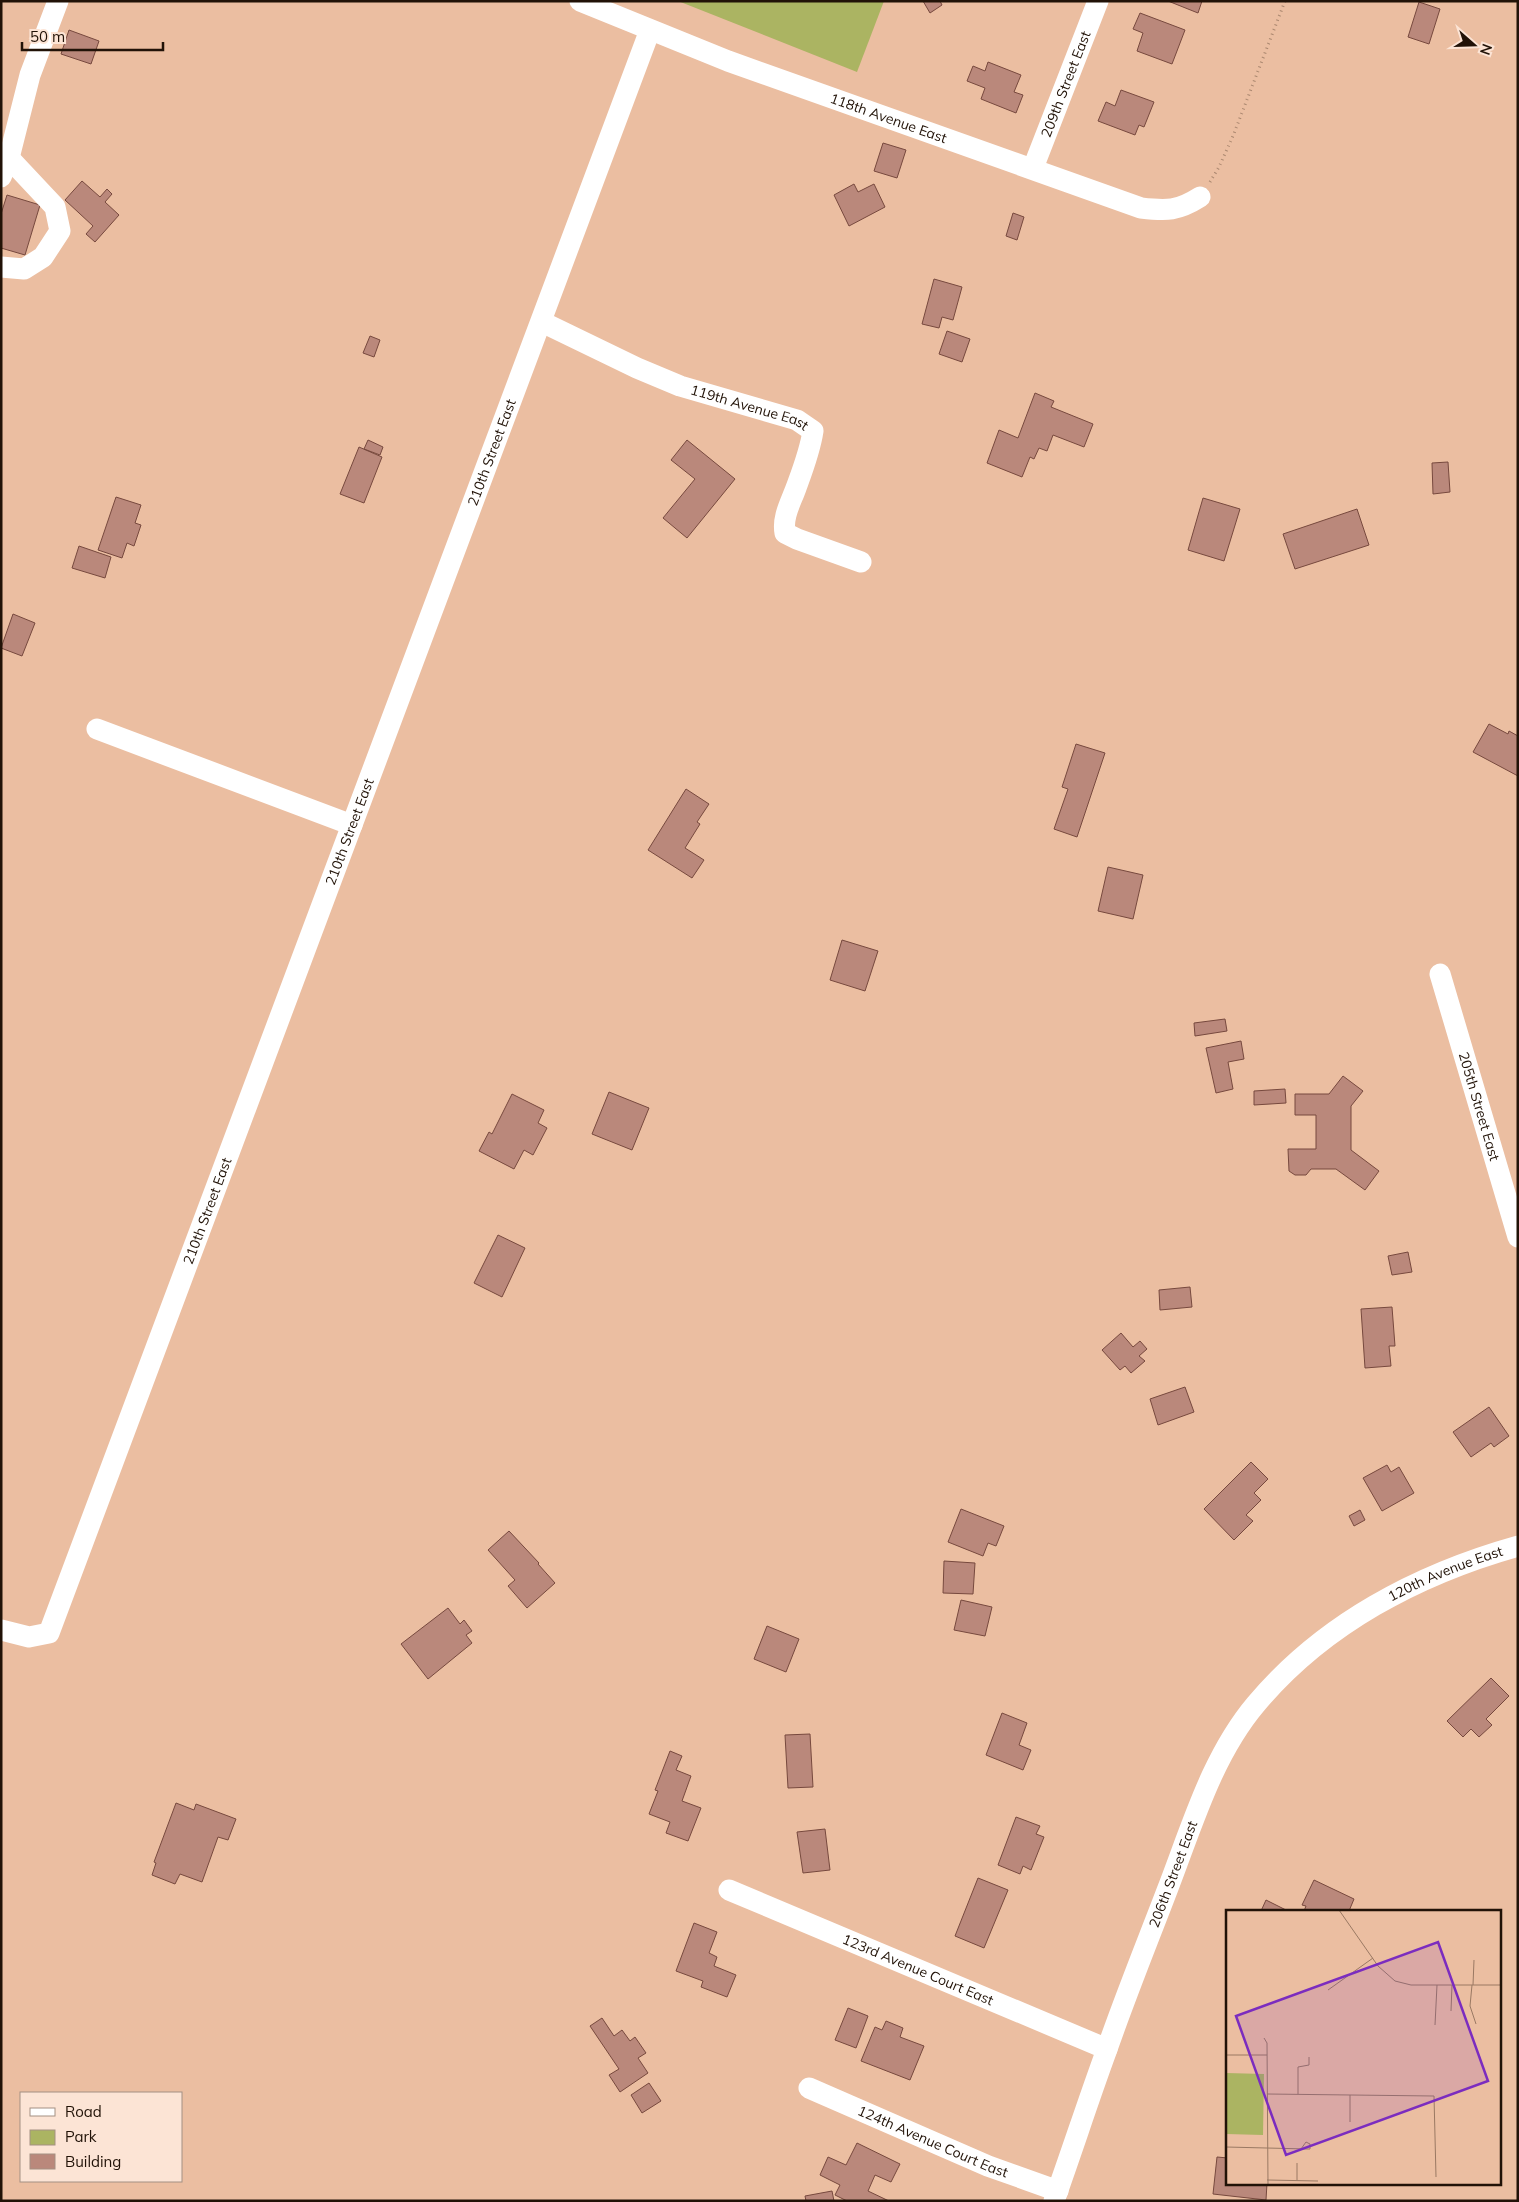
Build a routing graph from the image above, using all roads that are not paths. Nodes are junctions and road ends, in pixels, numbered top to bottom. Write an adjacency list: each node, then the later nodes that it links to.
1 (58, 1): 5 (street)
2 (580, 1): 4 (street, 118th Avenue East)
3 (1098, 1): 6 (street, 209th Street East)
4 (650, 30): 6 (street, 118th Avenue East); 9 (street, 210th Street East)
5 (5, 167): 8 (street)
6 (1033, 168): 7 (street, 118th Avenue East)
7 (1200, 197)
8 (1, 268)
9 (542, 322): 10 (street, 119th Avenue East); 12 (street, 210th Street East)
10 (860, 562)
11 (97, 729): 12 (street)
12 (352, 825): 17 (street, 210th Street East)
13 (1440, 974): 14 (street, 205th Street East)
14 (1518, 1237)
15 (1518, 1546): 16 (street, 120th Avenue East)
16 (1376, 1604): 19 (street, 206th Street East)
17 (1, 1630)
18 (729, 1890): 19 (street, 123rd Avenue Court East)
19 (1107, 2049): 21 (street, 206th Street East)
20 (809, 2088): 21 (street, 124th Avenue Court East)
21 (1056, 2196)

